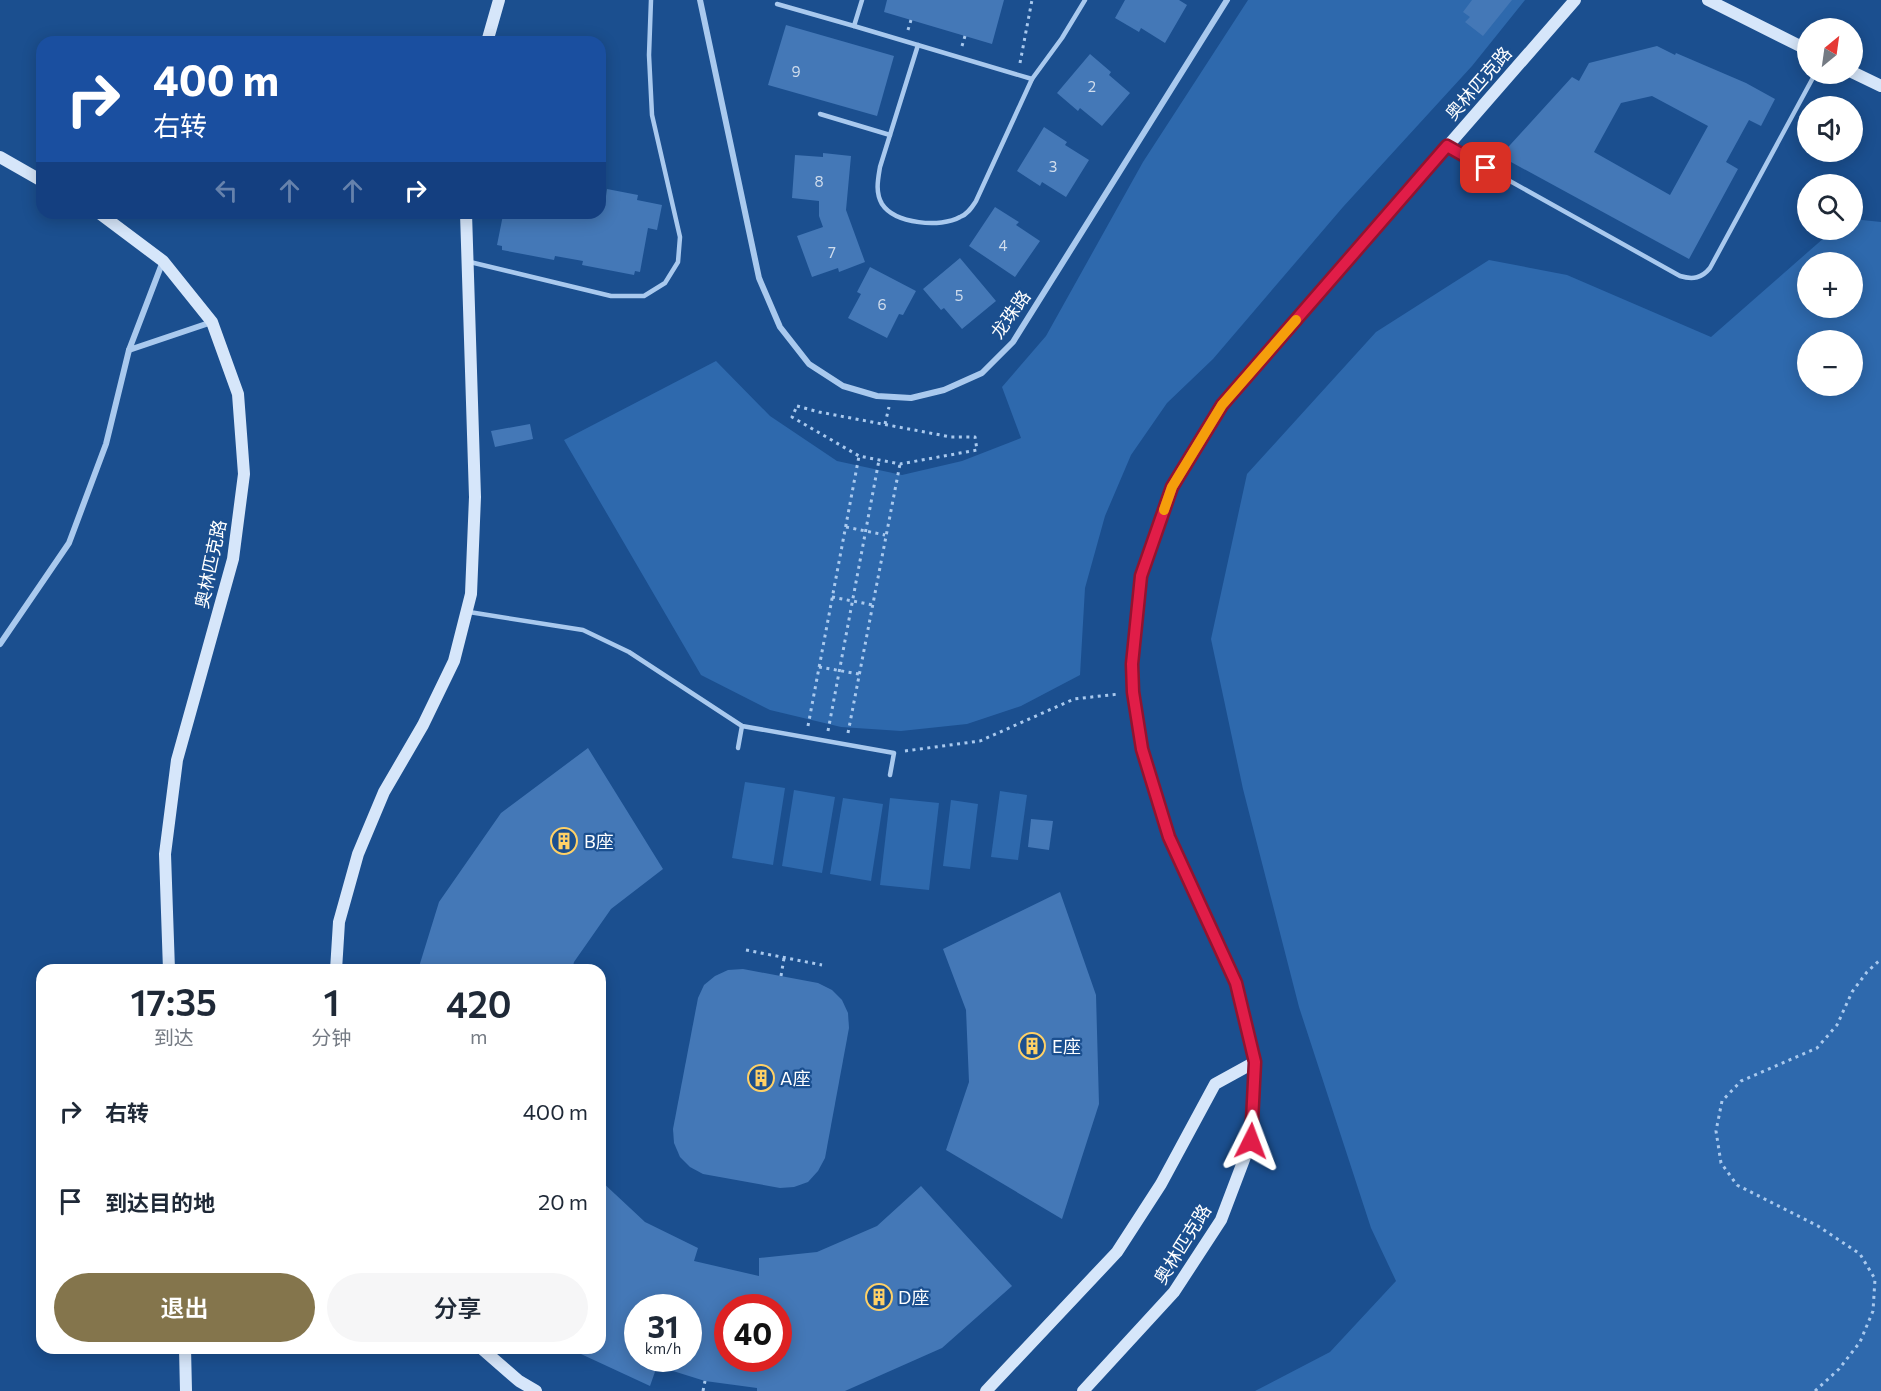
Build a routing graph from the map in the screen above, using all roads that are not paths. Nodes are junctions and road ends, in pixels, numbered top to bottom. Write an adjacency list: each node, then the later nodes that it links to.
1 (499, 0): 11 (street)
2 (651, 0): 26 (lane)
3 (700, 0): 6 (street, 龙珠路)
4 (862, 0): 10 (lane)
5 (1085, 0): 15 (lane)
6 (1227, 0)
7 (1575, 0): 20 (street, 奥林匹克路)
8 (1708, 0): 12 (street)
9 (777, 4): 10 (lane)
10 (854, 26): 13 (lane)
11 (489, 36)
12 (1797, 44)
13 (918, 45): 15 (lane); 19 (lane)
14 (1863, 77): 17 (street)
15 (1032, 79): 19 (lane)
16 (1810, 84): 20 (lane)
17 (1881, 86)
18 (820, 114): 19 (lane)
19 (890, 135)
20 (1447, 146): 36 (street, 奥林匹克路)
21 (0, 157): 22 (street)
22 (36, 178)
23 (107, 219): 25 (street, 奥林匹克路)
24 (466, 219): 26 (street)
25 (163, 261): 27 (street, 奥林匹克路); 28 (street)
26 (467, 261): 29 (street)
27 (212, 322): 28 (street); 34 (street, 奥林匹克路)
28 (129, 350): 30 (street)
29 (466, 612): 31 (lane); 35 (street)
30 (0, 644)
31 (742, 726): 32 (lane); 33 (lane)
32 (738, 748)
33 (890, 776)
34 (169, 964)
35 (336, 964)
36 (1255, 1062): 41 (street); 42 (street, 奥林匹克路)
37 (185, 1354): 39 (street)
38 (488, 1354): 40 (street)
39 (186, 1391)
40 (536, 1391)
41 (986, 1391)
42 (1083, 1391)

